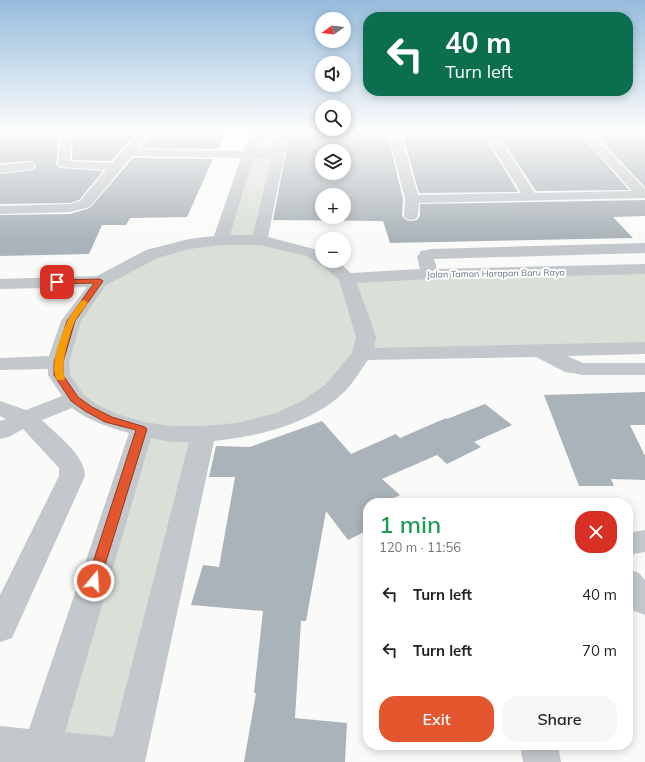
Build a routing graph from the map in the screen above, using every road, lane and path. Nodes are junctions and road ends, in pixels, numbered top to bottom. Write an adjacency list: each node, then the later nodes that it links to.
1 (13, 168): 9 (street)
2 (110, 168): 3 (street)
3 (116, 168): 12 (street)
4 (244, 168): 14 (street)
5 (275, 168): 15 (street)
6 (403, 168): 11 (street)
7 (512, 168): 10 (street)
8 (618, 168): 10 (street)
9 (0, 169)
10 (531, 197): 11 (street)
11 (412, 200): 13 (street)
12 (0, 210)
13 (411, 216)
14 (221, 240): 15 (street); 22 (street)
15 (260, 240): 17 (street)
16 (645, 248): 20 (street)
17 (315, 255)
18 (335, 268): 21 (street)
19 (645, 269): 20 (street, Jalan Taman Harapan Baru Raya)
20 (430, 274): 21 (street, Jalan Taman Harapan Baru Raya)
21 (347, 278): 26 (street)
22 (100, 281): 23 (street); 27 (street)
23 (0, 284)
24 (645, 348): 25 (street)
25 (540, 351): 26 (street); 29 (street)
26 (362, 354): 35 (street)
27 (58, 362): 28 (street); 30 (street)
28 (0, 364)
29 (645, 369)
30 (75, 399): 32 (street); 33 (street)
31 (0, 408): 32 (street)
32 (26, 418): 34 (street); 40 (street)
33 (142, 429): 35 (street); 43 (street)
34 (0, 431)
35 (203, 434): 44 (street)
36 (645, 541): 37 (street)
37 (633, 543)
38 (633, 588): 39 (street)
39 (645, 602)
40 (0, 628)
41 (0, 745): 43 (street)
42 (540, 750): 45 (street)
43 (39, 755): 44 (street)
44 (126, 760)
45 (542, 762)

